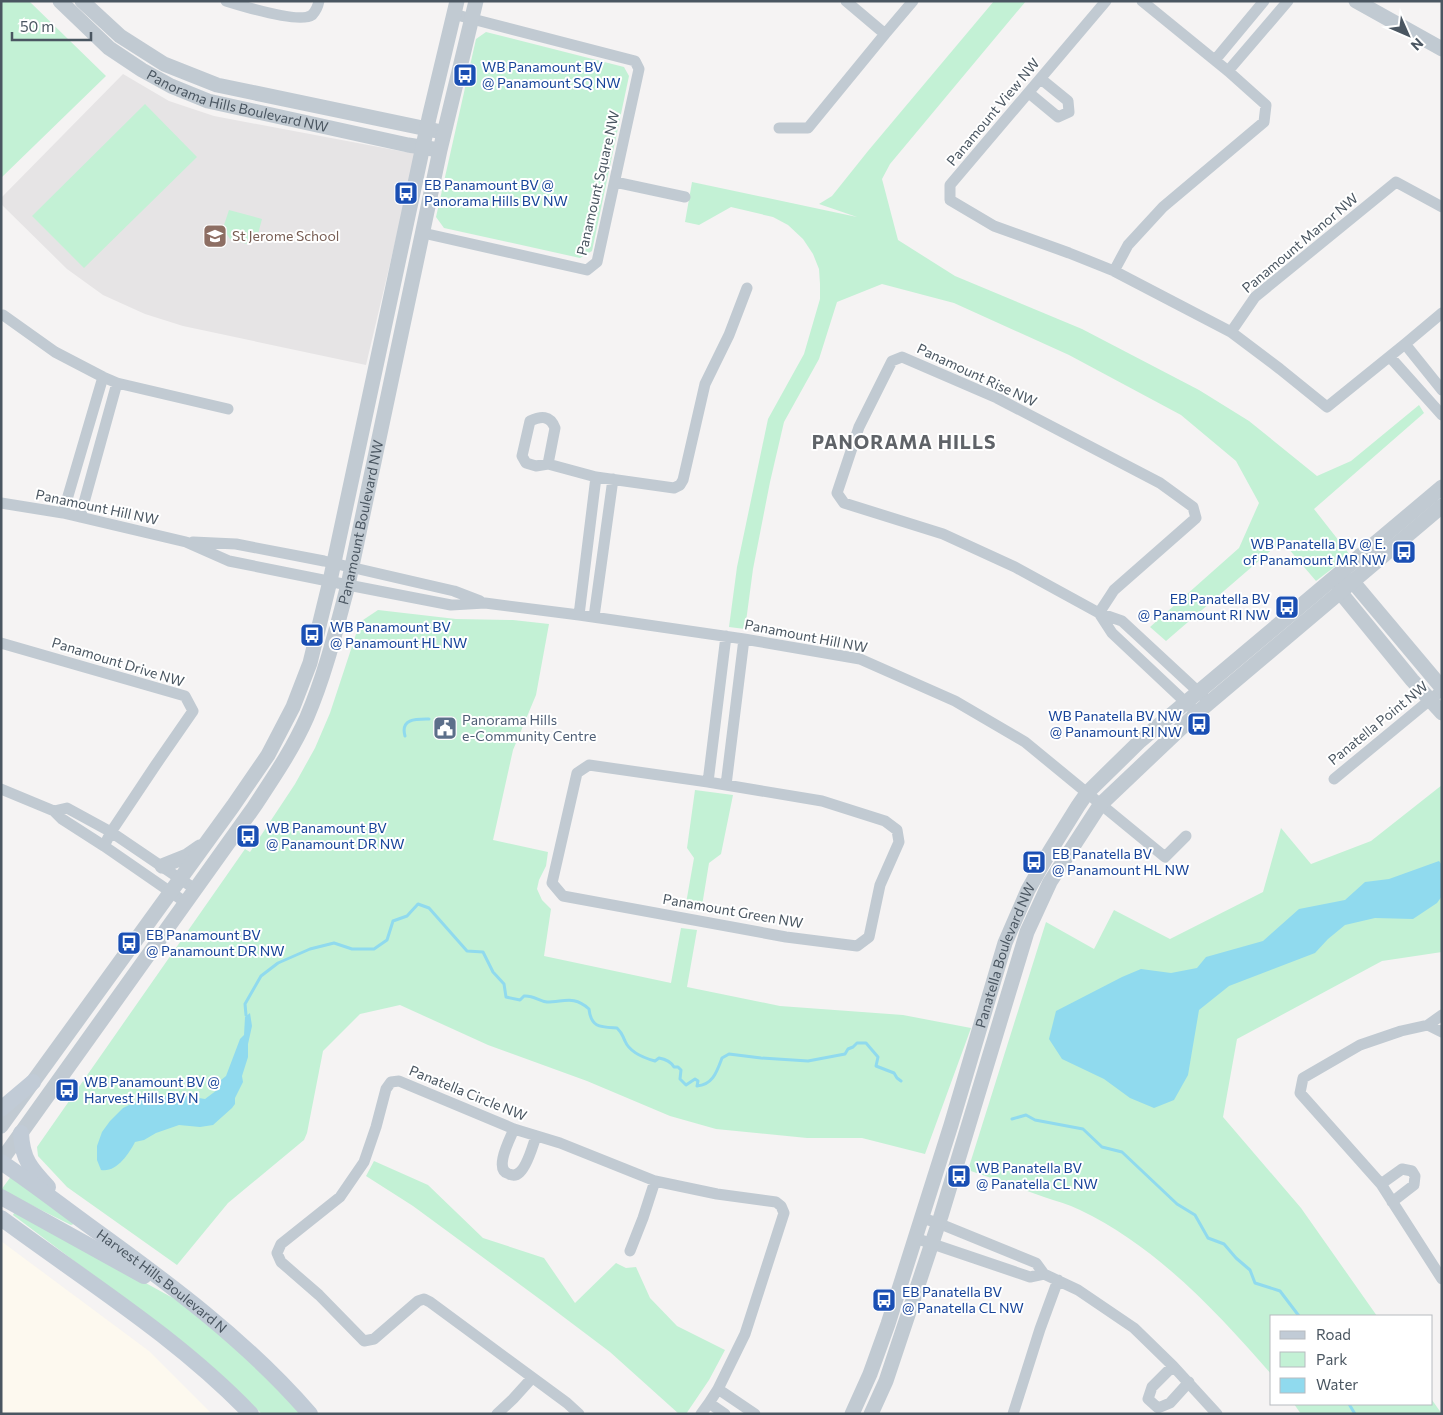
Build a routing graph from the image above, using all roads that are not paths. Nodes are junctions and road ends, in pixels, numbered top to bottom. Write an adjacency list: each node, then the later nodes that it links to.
1 (60, 1): 24 (street, Panorama Hills Boulevard NW)
2 (82, 1): 21 (street, Panorama Hills Boulevard NW)
3 (226, 1): 4 (street)
4 (320, 1)
5 (476, 1): 14 (street, Panamount Boulevard NW)
6 (846, 1): 15 (street)
7 (913, 1): 15 (street)
8 (1106, 1): 19 (street, Panamount View NW)
9 (1142, 1): 17 (street)
10 (1264, 1): 17 (street)
11 (1288, 1): 18 (street)
12 (1356, 1): 16 (street)
13 (455, 8): 14 (street, Panamount Square NW); 21 (street, Panamount Boulevard NW)
14 (471, 19): 23 (street, Panamount Boulevard NW); 26 (street, Panamount Square NW)
15 (885, 34): 22 (street)
16 (1442, 49)
17 (1215, 60): 18 (street)
18 (1228, 71): 31 (street)
19 (1041, 79): 20 (street, Panamount View NW); 20 (street)
20 (1029, 93): 31 (street, Panamount View NW)
21 (427, 128): 23 (street, Panorama Hills Boulevard NW); 24 (street, Panamount Boulevard NW)
22 (779, 128)
23 (444, 132): 25 (street, Panamount Boulevard NW)
24 (423, 148): 25 (street, Panorama Hills Boulevard NW); 29 (street, Panamount Boulevard NW)
25 (440, 150): 30 (street, Panamount Boulevard NW)
26 (615, 182): 27 (street); 30 (street, Panamount Square NW)
27 (685, 198)
28 (1442, 207): 35 (street, Panamount Manor NW)
29 (406, 229): 30 (street); 37 (street, Panamount Boulevard NW)
30 (423, 232): 38 (street, Panamount Boulevard NW)
31 (1114, 271): 35 (street, Panamount View NW)
32 (747, 288): 46 (street)
33 (1442, 313): 36 (street)
34 (4, 315): 40 (street)
35 (1231, 332): 39 (street)
36 (1405, 344): 39 (street); 42 (street)
37 (380, 346): 38 (street); 53 (street, Panamount Boulevard NW)
38 (398, 349): 54 (street, Panamount Boulevard NW)
39 (1390, 357): 44 (street)
40 (103, 377): 41 (street); 50 (street)
41 (117, 384): 43 (street); 51 (street)
42 (1442, 390)
43 (228, 409)
44 (1442, 415)
45 (548, 464): 46 (street)
46 (605, 478): 62 (street); 63 (street)
47 (1442, 487): 55 (street, Panatella Boulevard NW)
48 (1, 503): 50 (street, Panamount Hill NW)
49 (1442, 506): 57 (street, Panatella Boulevard NW)
50 (63, 513): 51 (street, Panamount Hill NW)
51 (80, 517): 52 (street, Panamount Hill NW)
52 (186, 542): 53 (street, Panamount Hill NW); 56 (street, Panamount Hill NW)
53 (334, 563): 54 (street, Panamount Hill NW); 56 (street, Panamount Boulevard NW)
54 (352, 567): 58 (street, Panamount Boulevard NW); 60 (street, Panamount Hill NW)
55 (1336, 577): 57 (street); 59 (street); 67 (street, Panatella Boulevard NW)
56 (330, 581): 58 (street, Panamount Hill NW); 82 (street, Panamount Boulevard NW)
57 (1353, 582): 59 (street, Panatella Boulevard NW); 68 (street)
58 (348, 586): 60 (street, Panamount Hill NW); 86 (street, Panamount Boulevard NW)
59 (1340, 592): 68 (street); 70 (street, Panatella Boulevard NW)
60 (485, 603): 62 (street, Panamount Hill NW)
61 (1100, 613): 61 (street, Panamount Rise NW); 67 (street, Panamount Rise NW); 69 (street, Panamount Rise NW)
62 (578, 615): 63 (street, Panamount Hill NW)
63 (594, 618): 64 (street, Panamount Hill NW)
64 (726, 636): 65 (street, Panamount Hill NW); 74 (street)
65 (744, 639): 75 (street); 77 (street, Panamount Hill NW)
66 (1, 643): 80 (street, Panamount Drive NW)
67 (1198, 691): 69 (street, Panatella Boulevard NW); 70 (street, Panamount Rise NW)
68 (1438, 693): 72 (street); 73 (street, Panatella Point NW)
69 (1185, 702): 71 (street, Panamount Rise NW); 77 (street, Panatella Boulevard NW)
70 (1209, 703): 71 (street, Panatella Boulevard NW)
71 (1197, 713): 78 (street, Panatella Boulevard NW)
72 (1442, 713)
73 (1334, 779)
74 (708, 782): 75 (street, Panamount Green NW); 75 (street, Panamount Green NW)
75 (726, 785)
76 (1, 790): 79 (street)
77 (1087, 793): 78 (street, Panamount Hill NW); 104 (street, Panatella Boulevard NW)
78 (1100, 805): 81 (street, Panamount Hill NW); 106 (street, Panatella Boulevard NW)
79 (54, 811): 80 (street); 83 (street)
80 (111, 832): 83 (street, Panamount Drive NW); 84 (street)
81 (1186, 836)
82 (207, 842): 84 (street); 85 (street, Panamount Boulevard NW)
83 (104, 846): 87 (street)
84 (162, 866): 85 (street)
85 (181, 879): 86 (street); 87 (street, Panamount Boulevard NW)
86 (195, 889): 88 (street, Panamount Boulevard NW)
87 (171, 892): 88 (street); 92 (street, Panamount Boulevard NW)
88 (185, 902): 96 (street, Panamount Boulevard NW)
89 (1442, 1015): 90 (street)
90 (1428, 1024): 91 (street); 100 (street)
91 (1442, 1032)
92 (33, 1082): 93 (main road); 94 (street, Panamount Boulevard NW)
93 (1, 1109)
94 (1, 1126)
95 (514, 1129): 97 (street, Panatella Circle NW); 97 (street); 115 (street, Panatella Circle NW)
96 (21, 1133): 98 (street, Panamount Boulevard NW); 103 (main road)
97 (536, 1136): 99 (street, Panatella Circle NW)
98 (1, 1162): 103 (main road, Harvest Hills Boulevard N)
99 (654, 1181): 109 (street); 117 (street, Panatella Circle NW)
100 (1381, 1184): 102 (street); 102 (street)
101 (1, 1197): 113 (main road)
102 (1392, 1202): 111 (street)
103 (69, 1211): 113 (main road, Harvest Hills Boulevard N)
104 (922, 1218): 106 (street); 107 (street, Panatella Boulevard NW)
105 (2, 1219): 119 (main road)
106 (938, 1223): 108 (street, Panatella Boulevard NW); 110 (street)
107 (915, 1238): 108 (street); 126 (street, Panatella Boulevard NW)
108 (932, 1244): 110 (street); 127 (street, Panatella Boulevard NW)
109 (630, 1251)
110 (1044, 1274): 112 (street)
111 (1442, 1279)
112 (1058, 1280): 114 (street); 128 (street)
113 (188, 1300): 120 (main road, Harvest Hills Boulevard N)
114 (1173, 1366): 116 (street); 116 (street)
115 (532, 1378): 121 (street); 122 (street, Panatella Circle NW)
116 (1189, 1382): 129 (street)
117 (718, 1389): 118 (street, Panatella Circle NW); 125 (street)
118 (710, 1403): 123 (street, Panatella Circle NW); 124 (street)
119 (250, 1414)
120 (310, 1414)
121 (497, 1414)
122 (579, 1414)
123 (701, 1414)
124 (725, 1414)
125 (755, 1414)
126 (852, 1414)
127 (871, 1414)
128 (1013, 1414)
129 (1217, 1414)

